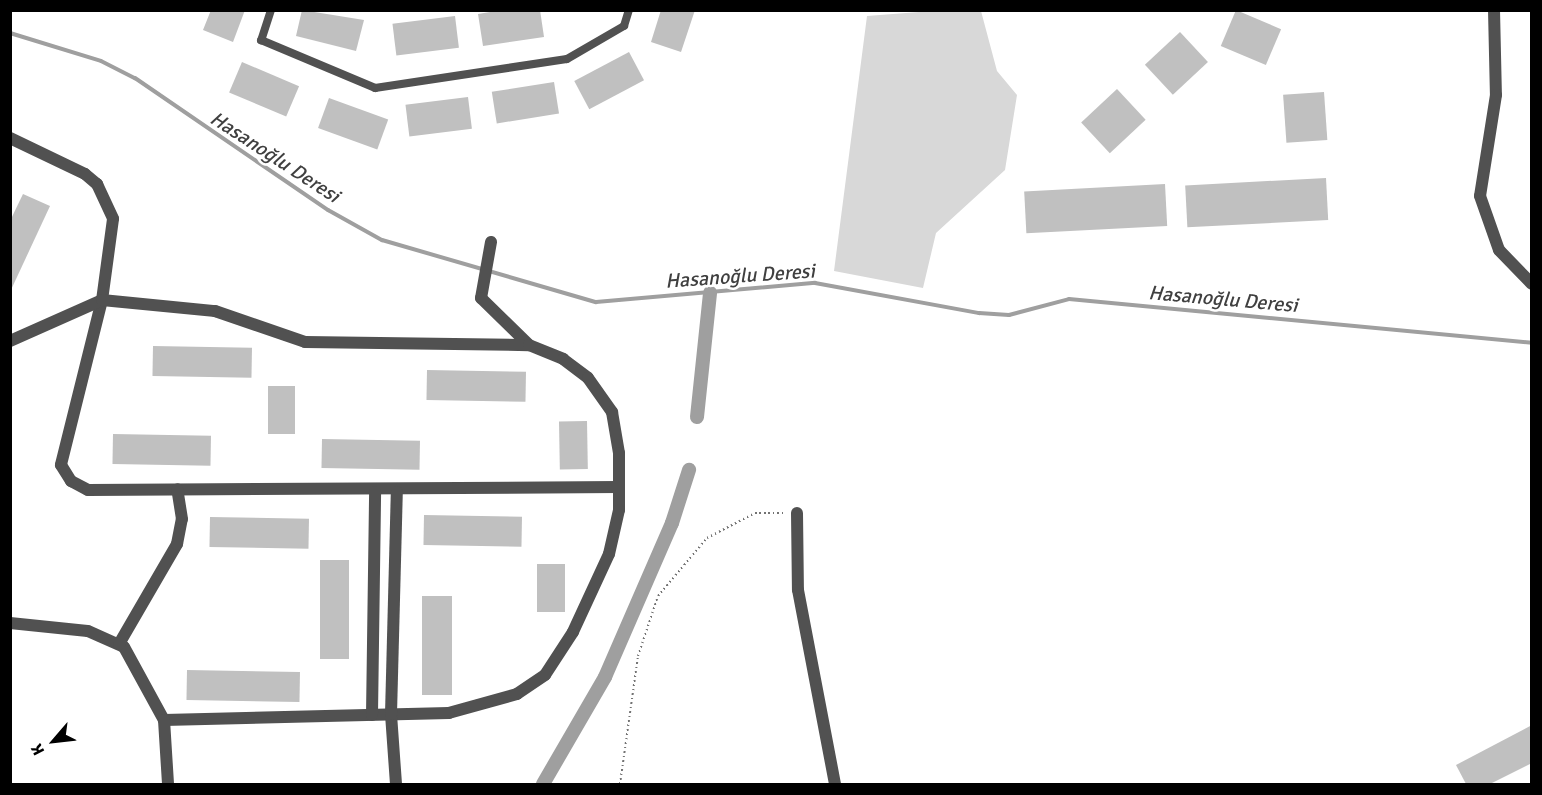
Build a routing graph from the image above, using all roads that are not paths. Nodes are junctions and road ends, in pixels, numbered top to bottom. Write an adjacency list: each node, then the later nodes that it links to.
1 (272, 10): 2 (lane)
2 (629, 10)
3 (1494, 10): 6 (street)
4 (10, 138): 7 (street)
5 (491, 242): 9 (street)
6 (1532, 284)
7 (102, 300): 8 (street); 9 (street); 11 (street)
8 (10, 341)
9 (529, 345): 10 (street)
10 (619, 487): 13 (street); 17 (street)
11 (177, 489): 12 (street); 16 (street)
12 (375, 492): 13 (street); 18 (street)
13 (397, 492): 17 (street)
14 (797, 513): 22 (street)
15 (10, 622): 16 (street)
16 (119, 644): 19 (street)
17 (391, 714): 18 (street); 21 (street)
18 (372, 715): 19 (street)
19 (164, 720): 20 (street)
20 (168, 784)
21 (396, 784)
22 (835, 784)

